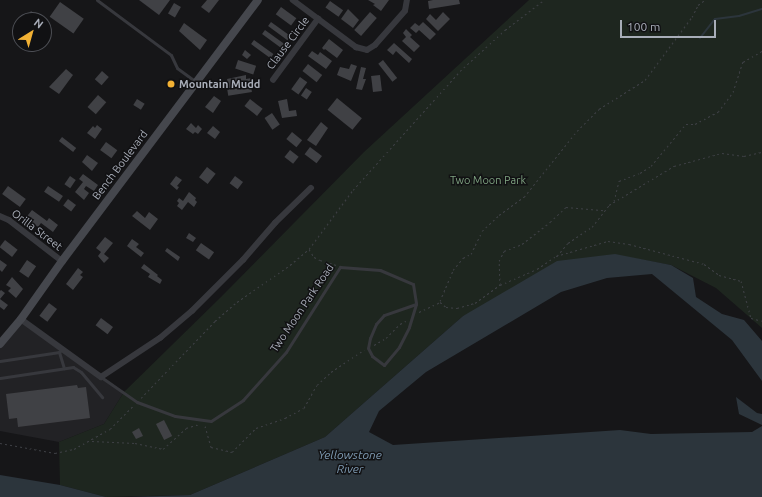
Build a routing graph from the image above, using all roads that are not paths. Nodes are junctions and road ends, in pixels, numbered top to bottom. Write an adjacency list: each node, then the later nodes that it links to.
1 (98, 0): 7 (lane)
2 (258, 0): 7 (main road, Bench Boulevard)
3 (293, 0): 5 (street)
4 (407, 0): 5 (street)
5 (318, 19): 6 (street, Clause Circle)
6 (273, 80)
7 (197, 82): 10 (main road, Bench Boulevard)
8 (311, 188): 17 (street)
9 (0, 216): 10 (street, Orilla Street)
10 (62, 261): 12 (main road, Bench Boulevard)
11 (416, 304): 11 (lane, Two Moon Park Road); 17 (lane, Two Moon Park Road)
12 (21, 319): 13 (main road, Bench Boulevard); 14 (street, Two Moon Park Road)
13 (0, 344)
14 (61, 351): 15 (lane); 16 (lane); 17 (street, Two Moon Park Road)
15 (0, 361)
16 (64, 368): 18 (lane); 19 (lane)
17 (102, 377)
18 (0, 378)
19 (102, 397)

